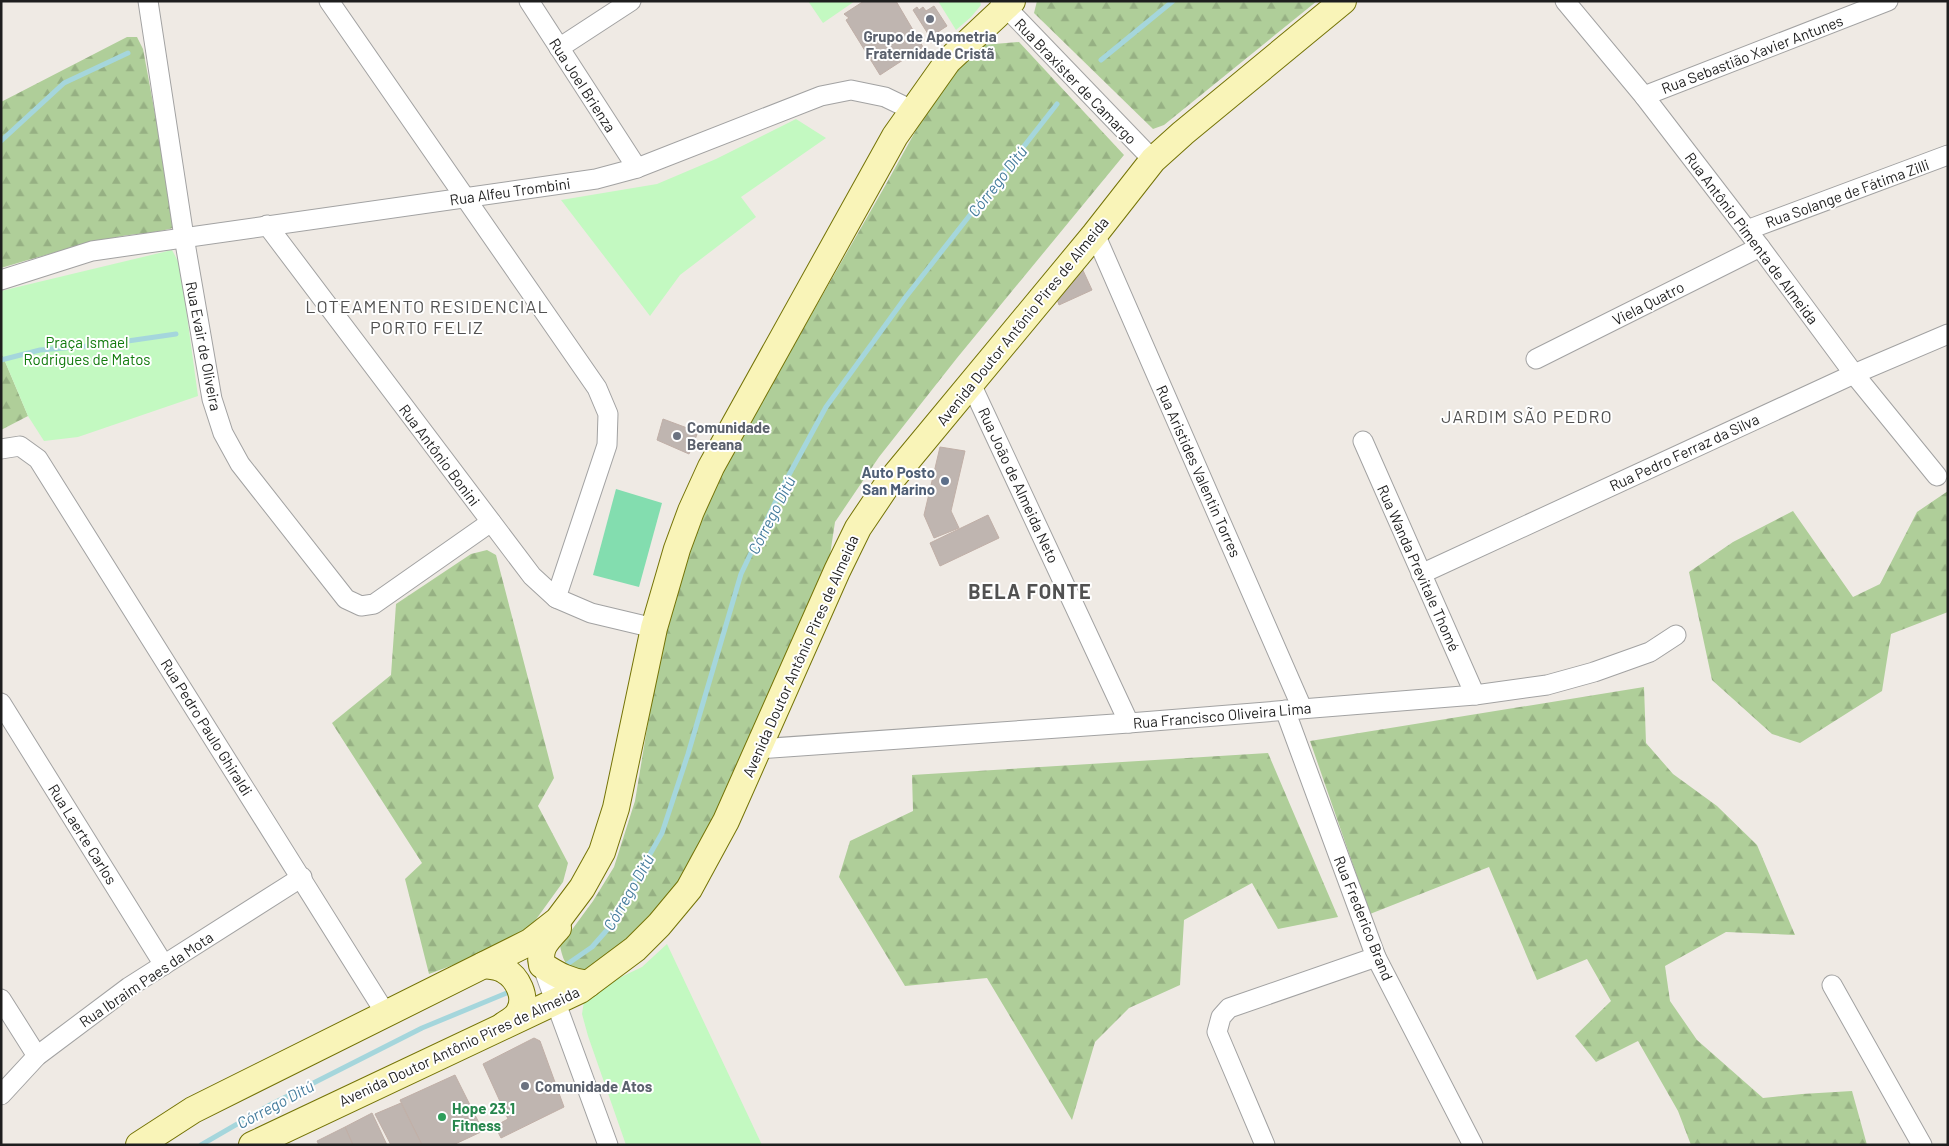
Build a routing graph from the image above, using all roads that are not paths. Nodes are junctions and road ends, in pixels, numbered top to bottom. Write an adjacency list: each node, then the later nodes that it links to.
1 (148, 1): 19 (street, Rua Evair de Oliveira)
2 (329, 1): 15 (street)
3 (528, 1): 9 (street, Rua Joel Brienza)
4 (631, 1): 9 (street)
5 (1343, 1): 13 (main road, Avenida Doutor Antônio Pires de Almeida)
6 (1565, 1): 10 (street, Rua Antônio Pimenta de Almeida)
7 (1888, 1): 10 (street, Rua Sebastião Xavier Antunes)
8 (1006, 3): 11 (main road); 13 (street, Rua Braxister de Camargo)
9 (559, 48): 14 (street, Rua Joel Brienza)
10 (1644, 96): 17 (street, Rua Antônio Pimenta de Almeida)
11 (912, 110): 14 (street, Rua Alfeu Trombini); 32 (main road)
12 (1948, 155): 17 (street, Rua Solange de Fátima Zilli)
13 (1154, 160): 18 (main road, Avenida Doutor Antônio Pires de Almeida)
14 (637, 168): 15 (street, Rua Alfeu Trombini)
15 (465, 197): 16 (street, Rua Alfeu Trombini); 31 (street)
16 (267, 225): 19 (street, Rua Alfeu Trombini); 29 (street, Rua Antônio Bonini)
17 (1747, 230): 20 (street, Rua Antônio Pimenta de Almeida)
18 (1095, 234): 25 (main road, Avenida Doutor Antônio Pires de Almeida); 36 (street, Rua Aristides Valentin Torres)
19 (184, 237): 21 (street, Rua Alfeu Trombini); 29 (street, Rua Evair de Oliveira)
20 (1760, 246): 23 (street, Viela Quatro); 24 (street, Rua Antônio Pimenta de Almeida)
21 (1, 280)
22 (1948, 334): 24 (street, Rua Pedro Ferraz da Silva)
23 (1536, 359)
24 (1854, 374): 28 (street, Rua Antônio Pimenta de Almeida); 30 (street, Rua Pedro Ferraz da Silva)
25 (971, 384): 37 (street, Rua João de Almeida Neto); 38 (main road, Avenida Doutor Antônio Pires de Almeida)
26 (1363, 441): 30 (street, Rua Wanda Previtale Thomé)
27 (1, 449): 40 (street, Rua Pedro Paulo Ghiraldi)
28 (1937, 476)
29 (491, 522): 31 (street, Rua Antônio Bonini)
30 (1421, 574): 34 (street, Rua Wanda Previtale Thomé)
31 (556, 598): 32 (street, Rua Antônio Bonini)
32 (654, 628): 39 (main road)
33 (1676, 634): 34 (street, Rua Francisco Oliveira Lima)
34 (1475, 695): 36 (street, Rua Francisco Oliveira Lima)
35 (1, 703): 42 (street, Rua Laerte Carlos)
36 (1293, 709): 37 (street, Rua Francisco Oliveira Lima); 41 (street, Rua Frederico Brand)
37 (1129, 723): 38 (street, Rua Francisco Oliveira Lima)
38 (757, 749): 45 (main road, Avenida Doutor Antônio Pires de Almeida)
39 (597, 862): 43 (main road); 44 (main road)
40 (302, 878): 42 (street, Rua Ibraim Paes da Mota); 49 (street, Rua Pedro Paulo Ghiraldi)
41 (1376, 957): 56 (street); 57 (street, Rua Frederico Brand)
42 (164, 965): 51 (street, Rua Ibraim Paes da Mota)
43 (484, 965): 49 (main road); 50 (main road)
44 (542, 965): 45 (main road); 48 (street)
45 (588, 984): 48 (main road, Avenida Doutor Antônio Pires de Almeida)
46 (1832, 985): 58 (street)
47 (1, 999): 51 (street)
48 (556, 1002): 50 (main road, Avenida Doutor Antônio Pires de Almeida); 55 (street)
49 (386, 1014): 53 (main road)
50 (499, 1028): 54 (main road, Avenida Doutor Antônio Pires de Almeida)
51 (37, 1056): 52 (street, Rua Ibraim Paes da Mota)
52 (1, 1095)
53 (139, 1145)
54 (252, 1145)
55 (608, 1145)
56 (1265, 1145)
57 (1474, 1145)
58 (1922, 1145)

